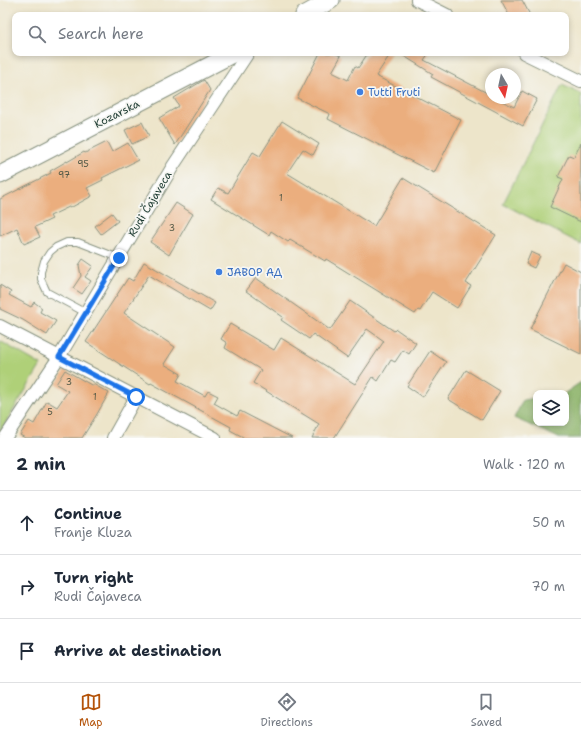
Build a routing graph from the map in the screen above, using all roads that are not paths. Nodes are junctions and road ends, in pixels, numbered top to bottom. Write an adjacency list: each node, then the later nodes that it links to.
1 (331, 0): 3 (street)
2 (417, 0): 4 (street)
3 (309, 12)
4 (441, 12)
5 (228, 56): 9 (street, Kozarska)
6 (246, 56): 10 (street, Rudi Čajaveca)
7 (530, 56): 8 (street)
8 (581, 81)
9 (0, 175)
10 (119, 258): 11 (street, Rudi Čajaveca); 11 (lane)
11 (86, 313): 13 (street, Rudi Čajaveca)
12 (0, 326): 13 (street)
13 (59, 357): 14 (street); 15 (street, Rudi Čajaveca)
14 (136, 397): 16 (street); 17 (street)
15 (5, 438)
16 (113, 438)
17 (215, 438)

